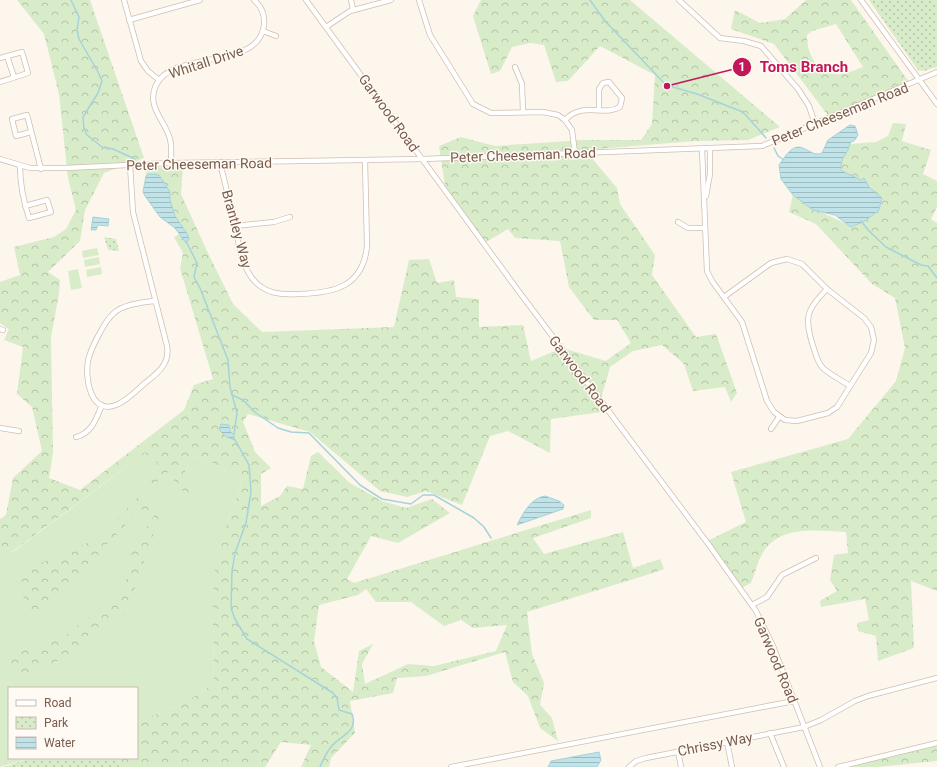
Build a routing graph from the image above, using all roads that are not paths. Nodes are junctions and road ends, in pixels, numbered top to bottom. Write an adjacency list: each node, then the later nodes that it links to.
1 (124, 0): 11 (street)
2 (200, 0): 11 (street)
3 (254, 0): 13 (street)
4 (306, 0): 12 (street, Garwood Road)
5 (350, 0): 10 (street)
6 (391, 0): 10 (street)
7 (419, 0): 25 (street)
8 (679, 0): 27 (street)
9 (861, 0): 21 (street)
10 (353, 9): 12 (street)
11 (129, 20): 20 (street)
12 (326, 27): 33 (street, Garwood Road)
13 (263, 31): 14 (street); 20 (street, Whitall Drive)
14 (276, 36)
15 (7, 56): 16 (street); 19 (street); 19 (street)
16 (0, 58)
17 (515, 68): 25 (street)
18 (937, 72): 21 (street, Peter Cheeseman Road)
19 (14, 77): 22 (street)
20 (159, 80): 35 (street, Whitall Drive)
21 (920, 81): 23 (street); 27 (street, Peter Cheeseman Road)
22 (0, 82)
23 (937, 104)
24 (599, 110): 24 (street); 26 (street)
25 (523, 112): 26 (street)
26 (565, 120): 31 (street)
27 (815, 124): 29 (street, Peter Cheeseman Road)
28 (31, 132): 28 (street); 39 (street)
29 (710, 148): 30 (street, Peter Cheeseman Road); 41 (street)
30 (702, 149): 31 (street, Peter Cheeseman Road); 41 (street)
31 (575, 154): 33 (street, Peter Cheeseman Road)
32 (0, 159): 38 (street, Peter Cheeseman Road)
33 (423, 159): 34 (street, Peter Cheeseman Road); 57 (street, Garwood Road)
34 (365, 160): 36 (street, Peter Cheeseman Road); 44 (street, Brantley Way)
35 (171, 163): 36 (street, Peter Cheeseman Road); 37 (street, Peter Cheeseman Road)
36 (220, 163): 44 (street, Brantley Way)
37 (130, 165): 39 (street, Peter Cheeseman Road); 48 (street)
38 (20, 166): 39 (street, Peter Cheeseman Road); 40 (street)
39 (41, 169)
40 (25, 206): 40 (street)
41 (705, 210): 45 (street)
42 (290, 217): 44 (street)
43 (678, 222): 45 (street)
44 (235, 226)
45 (705, 228): 47 (street)
46 (828, 289): 47 (street); 49 (street); 49 (street)
47 (724, 297): 51 (street)
48 (154, 301): 50 (street); 50 (street)
49 (850, 386): 51 (street)
50 (102, 405): 55 (street)
51 (779, 417): 53 (street)
52 (0, 428): 54 (street)
53 (771, 429)
54 (19, 431)
55 (76, 437)
56 (816, 558): 57 (street)
57 (752, 605): 59 (street, Garwood Road)
58 (937, 678): 60 (street, Chrissy Way)
59 (794, 701): 60 (street, Garwood Road); 65 (street)
60 (804, 727): 61 (street, Chrissy Way); 70 (street, Garwood Road)
61 (770, 733): 62 (street, Chrissy Way); 69 (street)
62 (727, 742): 64 (street, Chrissy Way); 68 (street)
63 (937, 743): 71 (street)
64 (678, 751): 66 (street, Chrissy Way); 67 (street)
65 (451, 767)
66 (628, 767)
67 (681, 767)
68 (732, 767)
69 (784, 767)
70 (820, 767)
71 (838, 767)

